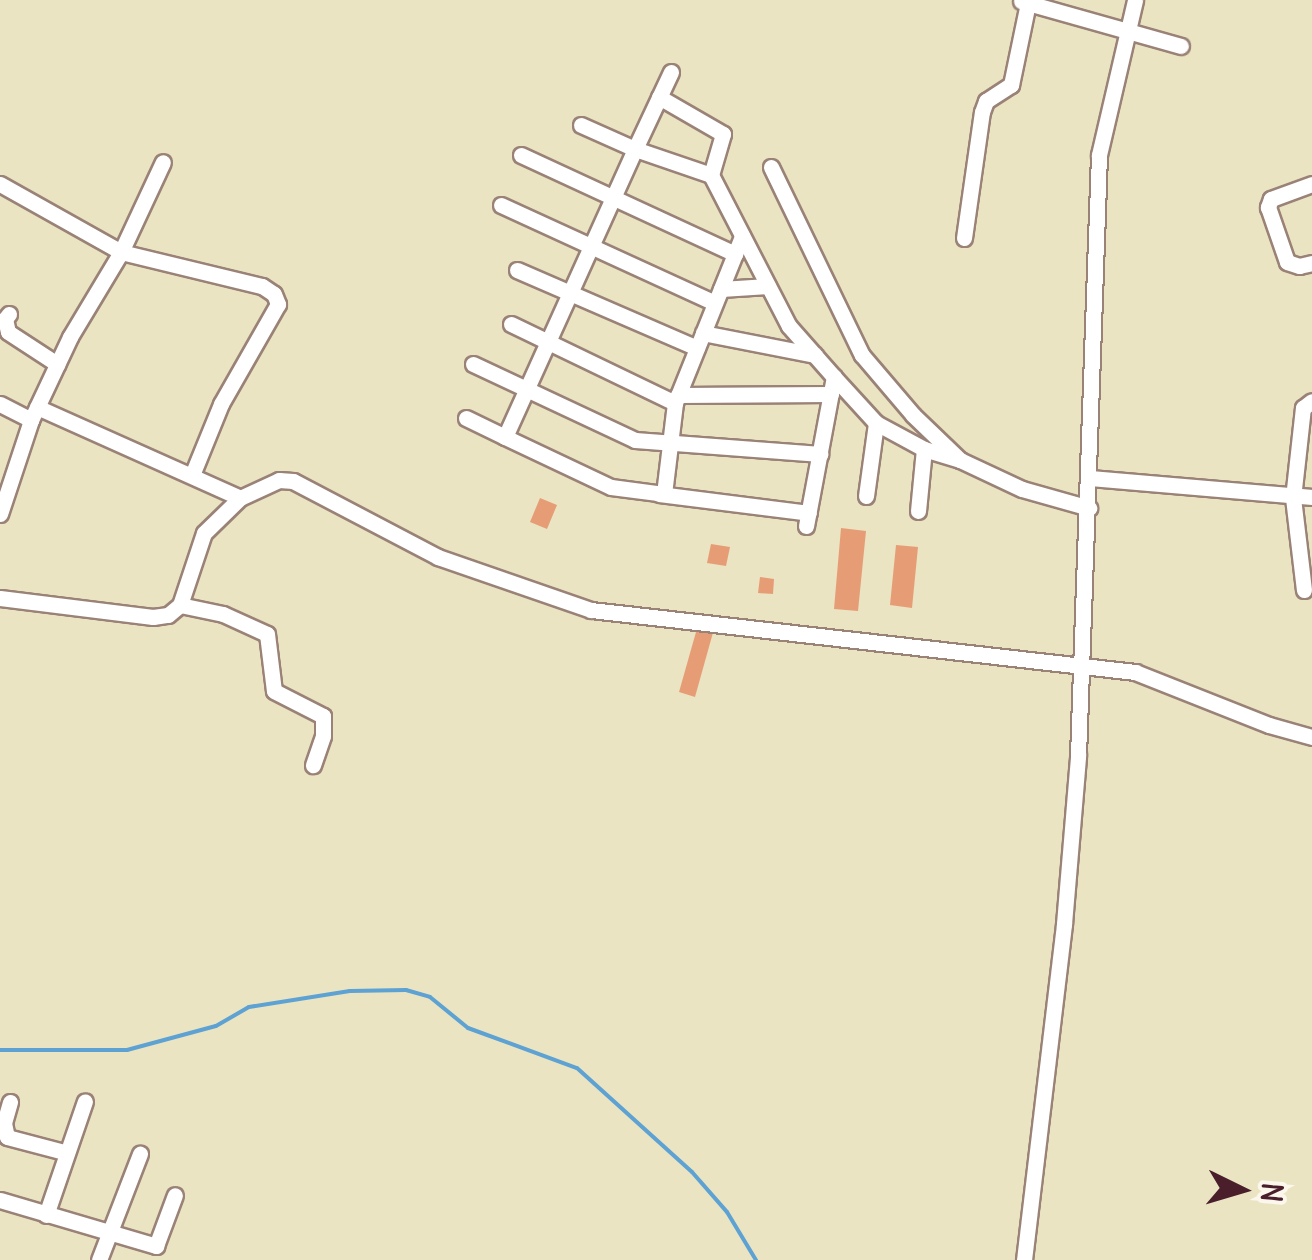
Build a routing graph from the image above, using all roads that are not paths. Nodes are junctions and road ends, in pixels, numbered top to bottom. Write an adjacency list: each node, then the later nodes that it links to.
1 (1135, 0): 3 (street)
2 (1024, 2): 3 (street); 18 (street)
3 (1127, 32): 4 (street); 50 (street)
4 (1181, 46)
5 (671, 72): 6 (street)
6 (660, 96): 8 (street); 12 (street)
7 (582, 125): 8 (street)
8 (636, 149): 12 (street); 15 (street)
9 (520, 155): 15 (street)
10 (162, 162): 20 (street)
11 (770, 166): 48 (street)
12 (710, 175): 17 (street)
13 (0, 184): 20 (street)
14 (1312, 184): 22 (street)
15 (613, 198): 19 (street); 21 (street)
16 (501, 206): 19 (street)
17 (742, 236): 21 (street); 24 (street)
18 (964, 238)
19 (590, 248): 25 (street); 26 (street)
20 (121, 252): 32 (street); 49 (street)
21 (735, 254): 26 (street)
22 (1312, 263)
23 (517, 270): 25 (street)
24 (768, 286): 26 (street); 31 (street)
25 (570, 294): 29 (street); 30 (street)
26 (718, 296): 30 (street)
27 (9, 314): 32 (street)
28 (511, 324): 29 (street)
29 (549, 340): 35 (street); 37 (street)
30 (700, 340): 31 (street); 37 (street)
31 (816, 356): 34 (street)
32 (58, 364): 40 (street)
33 (473, 364): 35 (street)
34 (834, 377): 36 (street); 42 (street)
35 (526, 390): 43 (street); 44 (street)
36 (831, 394): 37 (street); 47 (street)
37 (676, 399): 44 (street)
38 (1312, 401): 45 (street)
39 (0, 404): 40 (street)
40 (34, 413): 49 (street); 59 (street)
41 (466, 418): 43 (street)
42 (876, 423): 46 (street); 53 (street)
43 (504, 436): 52 (street)
44 (671, 440): 47 (street); 52 (street)
45 (1306, 449): 56 (street)
46 (924, 450): 48 (street); 58 (street)
47 (820, 454): 52 (street)
48 (960, 460): 57 (street)
49 (192, 475): 55 (street)
50 (1090, 478): 56 (street); 57 (street)
51 (631, 490): 52 (street)
52 (664, 494)
53 (866, 496)
54 (1312, 497): 56 (street)
55 (240, 498): 63 (street); 64 (street)
56 (1292, 498): 60 (street)
57 (1089, 508): 64 (street)
58 (918, 512)
59 (0, 514)
60 (1306, 551): 61 (street)
61 (1304, 590)
62 (0, 598): 63 (street)
63 (180, 604): 66 (street)
64 (1084, 669): 65 (street); 76 (street)
65 (1312, 736)
66 (313, 765)
67 (85, 1101): 69 (street)
68 (10, 1102): 69 (street)
69 (64, 1152): 73 (street)
70 (140, 1154): 74 (street)
71 (175, 1195): 74 (street)
72 (2, 1207): 73 (street)
73 (46, 1215): 74 (street)
74 (111, 1231): 75 (street)
75 (99, 1260)
76 (1024, 1260)

